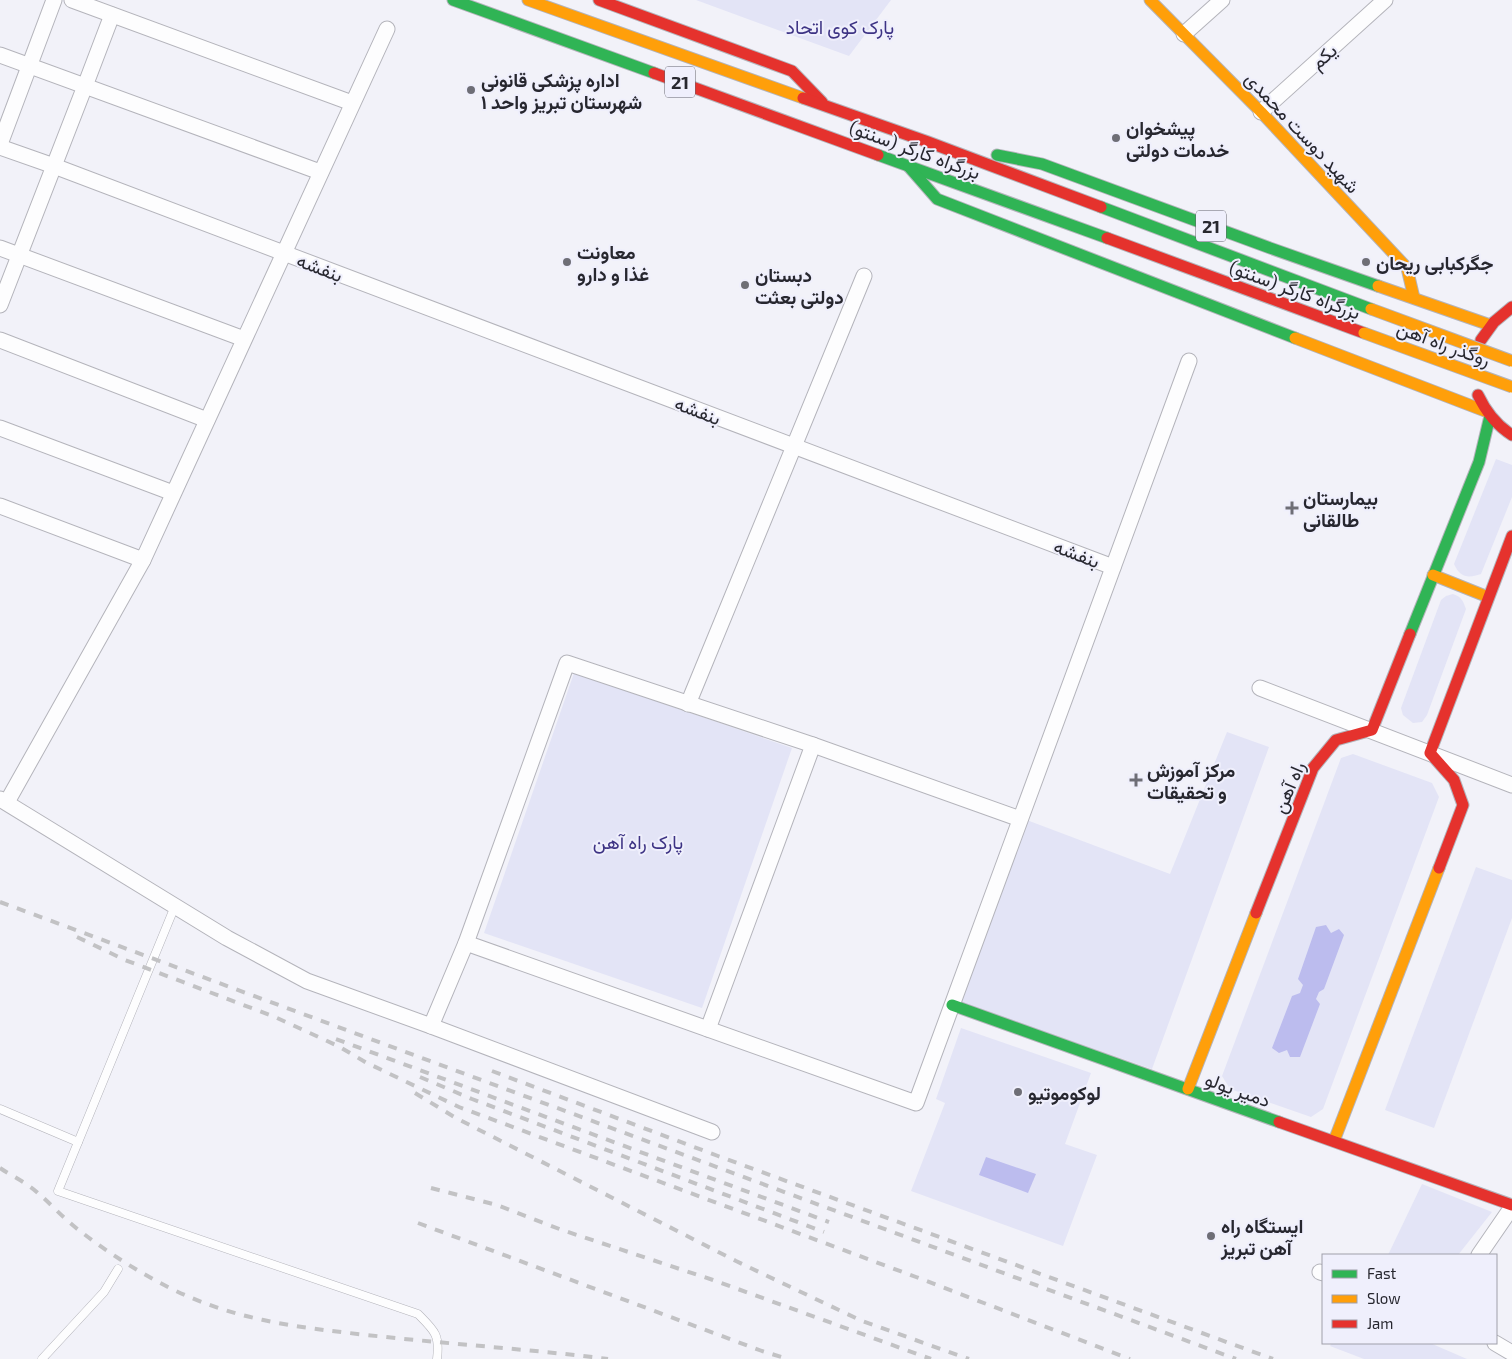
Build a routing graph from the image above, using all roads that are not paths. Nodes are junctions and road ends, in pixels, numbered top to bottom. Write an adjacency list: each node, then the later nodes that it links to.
1 (54, 0): 13 (street)
2 (72, 0): 9 (street)
3 (453, 0): 20 (main road, بزرگراه کارگر (سنتو) / 21)
4 (528, 0): 16 (main road, بزرگراه کارگر (سنتو) / 21)
5 (599, 0): 16 (main road)
6 (1150, 0): 11 (main road, شهید دوست محمدی)
7 (1222, 0): 11 (street)
8 (1385, 0): 17 (street, یکم)
9 (112, 14): 14 (street); 15 (street)
10 (386, 29): 15 (street)
11 (1184, 34): 17 (main road, شهید دوست محمدی)
12 (0, 55): 13 (street)
13 (29, 65): 14 (street); 19 (street)
14 (85, 86): 21 (street); 22 (street)
15 (352, 104): 22 (street)
16 (826, 106): 18 (main road, بزرگراه کارگر (سنتو) / 21)
17 (1261, 112): 27 (main road, شهید دوست محمدی)
18 (928, 142): 27 (main road, 21); 30 (main road, بزرگراه کارگر (سنتو) / 21)
19 (0, 146): 21 (street, بنفشه)
20 (907, 164): 32 (main road, بزرگراه کارگر (سنتو) / 21); 37 (main road)
21 (54, 166): 24 (street, بنفشه); 25 (street)
22 (320, 172): 24 (street)
23 (0, 248): 25 (street)
24 (284, 253): 33 (street); 43 (street, بنفشه)
25 (19, 256): 28 (street); 33 (street)
26 (864, 276): 43 (street)
27 (1414, 298): 31 (main road, 21); 37 (main road, شهید دوست محمدی)
28 (0, 305)
29 (1512, 307): 31 (main road)
30 (1371, 309): 36 (main road, روگذر راه آهن / 21, bridge)
31 (1490, 325): 39 (main road)
32 (1364, 333): 38 (main road, روگذر راه آهن / 21, bridge)
33 (244, 339): 40 (street)
34 (0, 340): 40 (street)
35 (1189, 361): 48 (street)
36 (1512, 361)
37 (1367, 366): 39 (main road)
38 (1512, 387)
39 (1487, 413): 42 (main road); 49 (main road)
40 (207, 420): 44 (street)
41 (0, 428): 44 (street)
42 (1512, 435)
43 (794, 446): 48 (street, بنفشه); 52 (street)
44 (173, 493): 47 (street)
45 (0, 506): 47 (street)
46 (1512, 536): 50 (main road)
47 (143, 560): 57 (street)
48 (1113, 567): 58 (street)
49 (1433, 575): 50 (main road); 53 (main road)
50 (1488, 597): 55 (main road)
51 (1260, 688): 53 (street)
52 (688, 704): 54 (street); 60 (street)
53 (1372, 730): 55 (street); 64 (main road, راه آهن)
54 (813, 745): 58 (street); 63 (street)
55 (1430, 753): 56 (street); 67 (main road)
56 (1512, 785)
57 (3, 801): 59 (street)
58 (1020, 819): 61 (street)
59 (175, 906): 62 (street); 68 (lane)
60 (466, 943): 62 (street); 63 (street)
61 (952, 1005): 63 (street); 64 (main road, دمیر یولو)
62 (431, 1026): 66 (street)
63 (708, 1029)
64 (1188, 1090): 67 (main road, دمیر یولو)
65 (0, 1109): 68 (lane)
66 (712, 1132)
67 (1334, 1141): 69 (main road, دمیر یولو)
68 (78, 1142): 75 (lane)
69 (1512, 1206): 70 (street)
70 (1480, 1254)
71 (118, 1269): 74 (lane)
72 (1497, 1344): 73 (street)
73 (1512, 1353)
74 (42, 1359)
75 (437, 1359)

